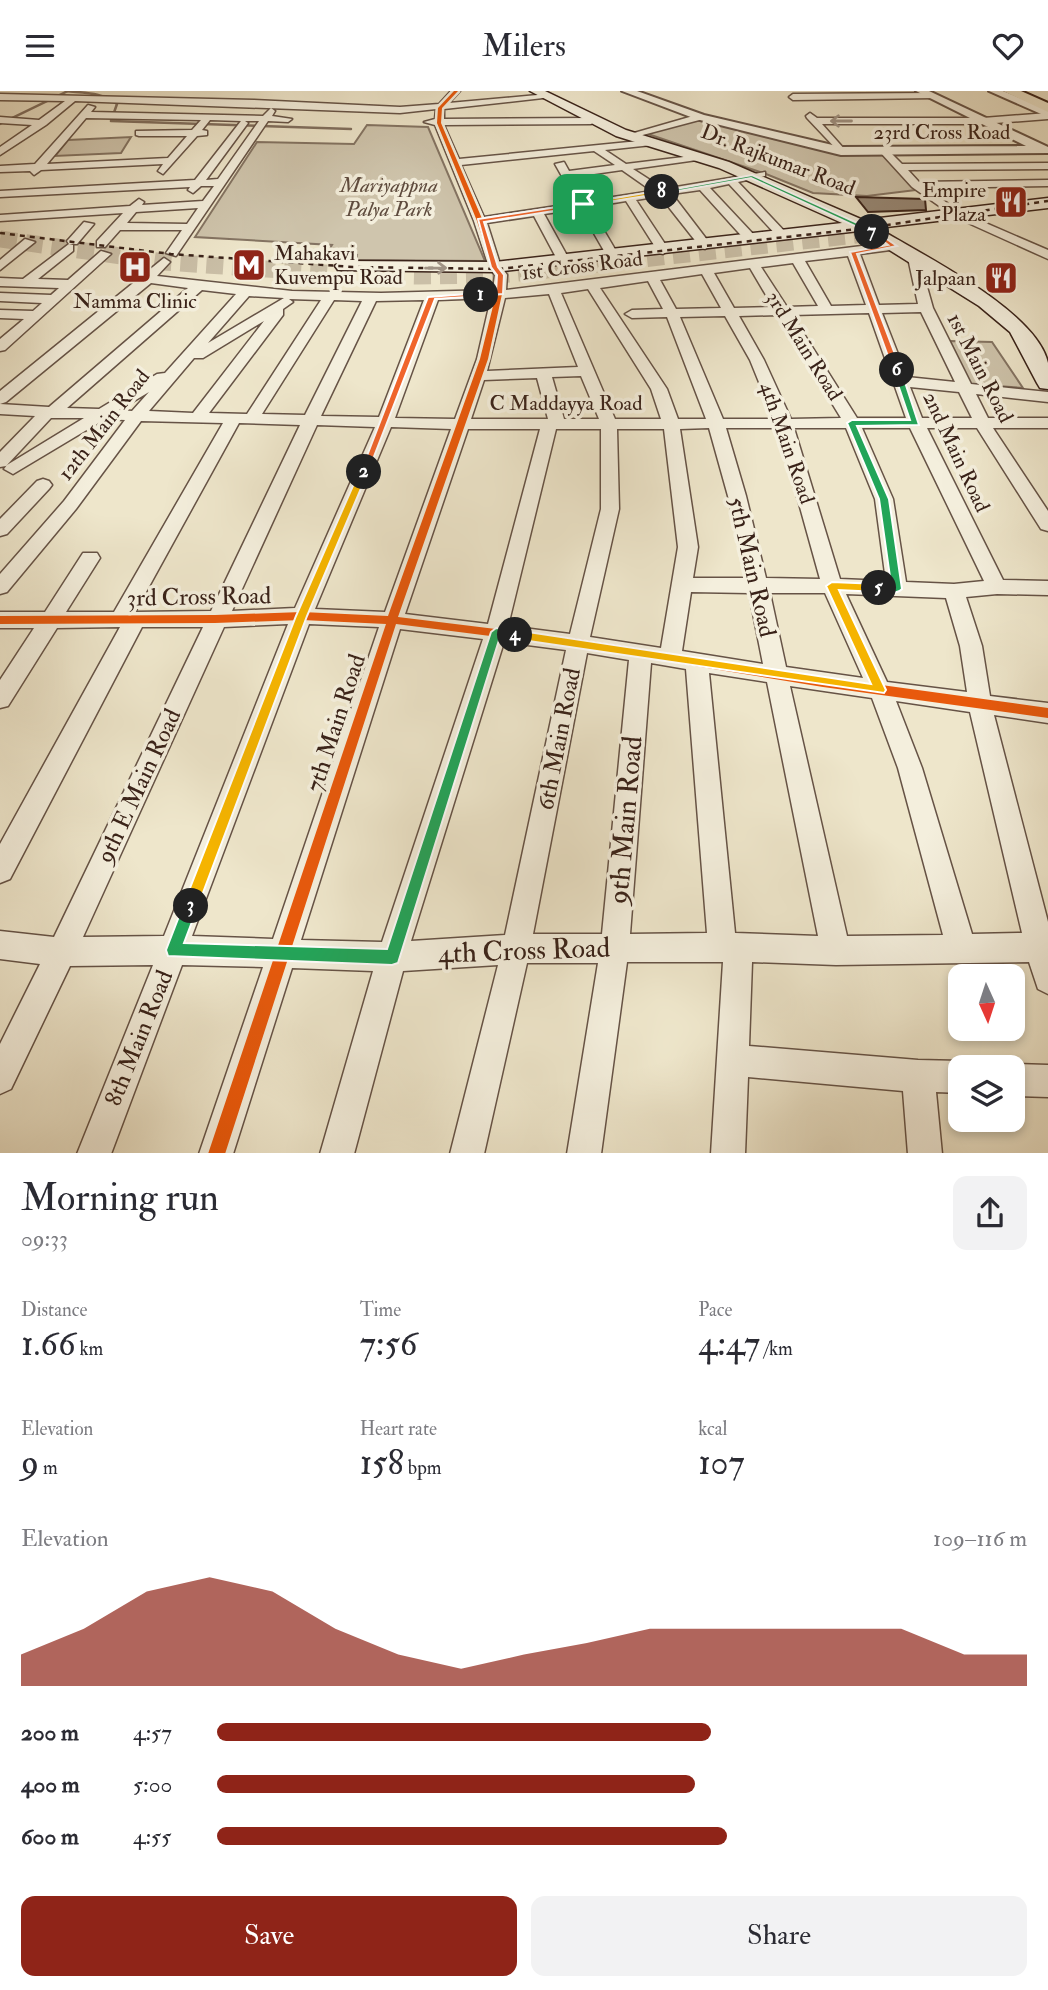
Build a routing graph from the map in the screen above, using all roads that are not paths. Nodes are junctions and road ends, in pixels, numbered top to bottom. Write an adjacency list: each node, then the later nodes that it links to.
1 (14, 91): 20 (street)
2 (53, 91): 18 (street)
3 (146, 91): 25 (street)
4 (191, 91): 26 (street)
5 (232, 91): 27 (street)
6 (264, 91): 28 (street)
7 (290, 91): 29 (street)
8 (456, 91): 35 (street)
9 (627, 91): 40 (street)
10 (994, 91): 39 (street)
11 (1010, 91): 31 (main road)
12 (1020, 91): 31 (main road)
13 (1035, 91): 17 (street)
14 (543, 93): 35 (street); 52 (main road, Dr. Rajkumar Road); 63 (main road, Dr. Rajkumar Road)
15 (791, 94): 19 (street); 36 (street)
16 (103, 96): 21 (street); 25 (street); 41 (street)
17 (1048, 97)
18 (40, 98): 20 (street); 21 (street)
19 (927, 98): 45 (street)
20 (1, 99): 30 (street)
21 (72, 100): 47 (street)
22 (348, 100): 33 (street)
23 (376, 100): 34 (street)
24 (410, 100): 38 (street)
25 (136, 101): 26 (street); 32 (street)
26 (178, 101): 27 (street)
27 (220, 102): 28 (street)
28 (254, 103): 29 (street)
29 (276, 104): 33 (street); 48 (street)
30 (28, 105)
31 (1048, 106)
32 (126, 107)
33 (341, 108): 34 (street)
34 (367, 109): 38 (street)
35 (440, 109): 38 (street); 49 (street)
36 (804, 109): 37 (street); 44 (street)
37 (817, 109)
38 (400, 110)
39 (1048, 115): 45 (street)
40 (700, 117): 63 (street); 69 (street)
41 (80, 119): 47 (street); 50 (street); 74 (street)
42 (305, 119): 48 (street)
43 (0, 120): 47 (street)
44 (815, 121): 45 (street, one-way to 44); 62 (street)
45 (983, 121): 59 (street)
46 (412, 122): 49 (street)
47 (37, 123): 55 (street)
48 (261, 123): 50 (street); 51 (street); 65 (street)
49 (439, 123): 52 (street); 60 (street, 7th Main Road)
50 (202, 124): 51 (street); 53 (street); 56 (street); 73 (street)
51 (242, 124): 66 (street)
52 (593, 127): 63 (main road, Dr. Rajkumar Road)
53 (141, 130)
54 (0, 131): 55 (street)
55 (27, 131): 68 (street)
56 (213, 133)
57 (841, 135): 62 (street)
58 (987, 135): 59 (street)
59 (1013, 135): 71 (street)
60 (446, 136): 61 (street); 75 (street, 7th Main Road)
61 (459, 136)
62 (827, 136): 69 (street)
63 (644, 138): 67 (street); 76 (main road, Dr. Rajkumar Road); 83 (main road, Dr. Rajkumar Road)
64 (146, 144): 73 (street)
65 (244, 147): 66 (street); 87 (street)
66 (218, 148): 88 (street)
67 (597, 149): 72 (street); 78 (street)
68 (1, 151)
69 (841, 151): 70 (street, 23rd Cross Road)
70 (884, 151): 71 (street, 23rd Cross Road); 79 (street)
71 (1046, 152)
72 (555, 153): 75 (street); 82 (street)
73 (176, 157): 74 (street); 81 (street); 81 (street); 92 (street)
74 (48, 158): 81 (street)
75 (457, 162): 108 (street, 7th Main Road)
76 (697, 163): 78 (street); 83 (main road, Dr. Rajkumar Road)
77 (1048, 166): 79 (street)
78 (626, 167): 82 (street); 85 (street)
79 (899, 167): 90 (street)
80 (0, 169): 81 (street)
81 (31, 175): 95 (street)
82 (565, 175): 100 (street)
83 (756, 175): 86 (street); 112 (main road, Dr. Rajkumar Road)
84 (655, 176): 85 (street)
85 (641, 178): 93 (street)
86 (732, 181): 91 (street); 113 (street)
87 (221, 182): 88 (street); 99 (street)
88 (198, 183): 92 (street); 101 (street)
89 (1048, 183): 90 (street)
90 (916, 184): 106 (street)
91 (704, 186): 93 (street); 115 (street)
92 (151, 187): 95 (street); 103 (street)
93 (662, 192): 96 (street); 118 (street)
94 (0, 194): 95 (street)
95 (12, 194): 102 (street)
96 (629, 197): 100 (street); 119 (street)
97 (81, 200): 102 (street)
98 (1048, 202): 106 (main road)
99 (204, 204): 101 (street); 111 (street)
100 (583, 204): 105 (street); 122 (street)
101 (180, 205): 103 (street)
102 (0, 206)
103 (135, 207): 107 (street); 110 (street)
104 (1048, 209): 106 (main road)
105 (537, 212): 108 (street); 125 (street)
106 (963, 217): 112 (main road); 116 (street)
107 (0, 218)
108 (480, 221): 129 (street, 7th Main Road)
109 (88, 224): 134 (street)
110 (117, 226): 111 (street); 135 (street)
111 (189, 227): 132 (street)
112 (879, 232): 113 (main road); 120 (street, 1st Cross Road); 123 (main road, Dr. Rajkumar Road); 156 (main road, Dr. Rajkumar Road)
113 (783, 236): 115 (main road)
114 (1038, 237): 116 (street)
115 (751, 239): 118 (main road)
116 (1017, 240): 121 (street)
117 (29, 242): 127 (street)
118 (705, 245): 119 (main road)
119 (663, 250): 122 (main road)
120 (853, 252): 124 (street, 1st Cross Road); 148 (street, 2nd Main Road)
121 (1048, 255)
122 (614, 256): 125 (main road)
123 (915, 258): 149 (street, 1st Main Road); 163 (main road, Dr. Rajkumar Road)
124 (798, 260): 126 (street, 1st Cross Road); 147 (street)
125 (564, 261): 129 (main road)
126 (754, 265): 130 (street, 1st Cross Road); 150 (street, 3rd Main Road)
127 (0, 266)
128 (344, 266): 129 (main road, one-way to 129)
129 (495, 267): 140 (street, 7th Main Road)
130 (706, 271): 131 (street, 1st Cross Road); 151 (street, 4th Main Road)
131 (652, 277): 136 (street, 1st Cross Road); 152 (street, 5th Main Road)
132 (148, 279): 137 (street, 1st Cross Road); 166 (street)
133 (0, 282): 134 (street)
134 (26, 283): 135 (street)
135 (70, 284): 145 (street)
136 (591, 284): 138 (street, 1st Cross Road); 176 (street)
137 (199, 285): 139 (street, 1st Cross Road); 168 (street, 12th Main Road)
138 (553, 289): 140 (street, 1st Cross Road); 159 (street, 6th Main Road)
139 (245, 292): 146 (street, 1st Cross Road); 158 (street, 12th Main Road)
140 (499, 294): 144 (street, 1st Cross Road); 161 (street, 7th Main Road)
141 (0, 297): 145 (street)
142 (330, 297): 143 (street, 1st Cross Road); 146 (street, 1st Cross Road); 172 (street)
143 (371, 297): 144 (street, 1st Cross Road); 173 (street)
144 (432, 297): 174 (street, 8th Main Road)
145 (54, 299): 155 (street)
146 (289, 299): 158 (street); 170 (street)
147 (826, 308): 148 (street); 150 (street)
148 (876, 308): 149 (street); 162 (street, 2nd Main Road)
149 (926, 308): 164 (street, 1st Main Road)
150 (783, 310): 151 (street); 178 (street, 3rd Main Road)
151 (727, 311): 152 (street); 175 (street, 4th Main Road)
152 (673, 312): 154 (street); 177 (street, 5th Main Road)
153 (0, 314): 155 (street)
154 (632, 314)
155 (37, 315): 157 (street)
156 (1048, 343)
157 (0, 347)
158 (180, 366): 169 (street); 171 (street, 12th Main Road)
159 (585, 371): 160 (street); 184 (street, 6th Main Road)
160 (544, 374): 161 (street); 183 (street)
161 (478, 376): 182 (street, 7th Main Road)
162 (901, 381): 164 (street); 179 (street, 2nd Main Road)
163 (1048, 383)
164 (965, 387): 165 (street); 180 (street, 1st Main Road)
165 (1048, 397)
166 (0, 400)
167 (0, 409): 168 (street, C Maddayya Road)
168 (49, 412): 169 (street, C Maddayya Road); 185 (street, 12th Main Road)
169 (102, 414): 171 (street, C Maddayya Road); 185 (street)
170 (199, 416): 171 (street, C Maddayya Road); 172 (street, C Maddayya Road)
171 (136, 417): 193 (street, 12th Main Road)
172 (243, 418): 173 (street, C Maddayya Road); 199 (street)
173 (310, 420): 174 (street, C Maddayya Road); 200 (street)
174 (386, 422): 182 (street, C Maddayya Road); 198 (street, 8th Main Road)
175 (784, 422): 177 (street, C Maddayya Road); 178 (street, C Maddayya Road); 192 (street, 4th Main Road)
176 (671, 423): 177 (street, C Maddayya Road); 184 (street, C Maddayya Road); 190 (street)
177 (716, 423): 191 (street, 5th Main Road)
178 (852, 423): 179 (street, C Maddayya Road); 196 (street, 3rd Main Road)
179 (916, 423): 180 (street, C Maddayya Road); 194 (street, 2nd Main Road)
180 (982, 423): 181 (street, C Maddayya Road); 187 (street, 1st Main Road)
181 (1048, 423)
182 (460, 424): 183 (street, C Maddayya Road); 203 (street, 7th Main Road)
183 (553, 424): 184 (street, C Maddayya Road); 204 (street)
184 (609, 424): 205 (street, 6th Main Road)
185 (7, 465)
186 (43, 485): 188 (street)
187 (1048, 525)
188 (0, 530)
189 (90, 558): 202 (street)
190 (681, 585): 191 (street); 207 (street)
191 (759, 585): 192 (street); 209 (street, 5th Main Road)
192 (832, 586): 196 (street); 210 (street, 4th Main Road)
193 (0, 587)
194 (997, 587): 195 (street); 197 (street)
195 (1048, 588)
196 (897, 589): 197 (street)
197 (954, 591): 212 (street)
198 (302, 616): 200 (street, 3rd Cross Road); 203 (street, 3rd Cross Road); 220 (street, 8th Main Road)
199 (127, 619): 200 (street, 3rd Cross Road); 202 (street, 3rd Cross Road); 214 (street)
200 (215, 619): 223 (street, 9th E Main Road)
201 (0, 620): 202 (street, 3rd Cross Road)
202 (52, 620): 211 (street)
203 (392, 620): 204 (street, 3rd Cross Road); 224 (street, 7th Main Road)
204 (496, 632): 205 (street, 3rd Cross Road); 225 (street)
205 (578, 643): 206 (street, 3rd Cross Road); 219 (street, 6th Main Road)
206 (641, 653): 207 (street, 3rd Cross Road); 217 (street, 9th Main Road)
207 (670, 658): 208 (street, 3rd Cross Road)
208 (697, 663): 209 (street, 3rd Cross Road); 216 (street)
209 (777, 675): 210 (street, 3rd Cross Road); 222 (street, 5th Main Road)
210 (880, 690): 212 (street, 3rd Cross Road); 221 (street, 4th Main Road)
211 (0, 699)
212 (980, 704): 213 (street, 3rd Cross Road); 218 (street)
213 (1048, 713)
214 (0, 870)
215 (0, 945): 223 (street, 4th Cross Road)
216 (730, 947): 217 (street, 4th Cross Road); 222 (street, 4th Cross Road); 227 (street)
217 (615, 948): 219 (street, 4th Cross Road); 237 (street, 9th Main Road)
218 (1044, 948): 221 (street, 4th Cross Road); 226 (street)
219 (516, 949): 225 (street, 4th Cross Road); 236 (street, 6th Main Road)
220 (174, 950): 223 (street, 4th Cross Road); 224 (street, 4th Cross Road); 233 (street, 8th Main Road)
221 (962, 950): 222 (street, 4th Cross Road)
222 (836, 951)
223 (63, 952): 230 (street)
224 (284, 954): 225 (street, 4th Cross Road); 234 (street, 7th Main Road)
225 (392, 957): 235 (street)
226 (1048, 979)
227 (732, 1059): 228 (street); 238 (street)
228 (918, 1076): 229 (street); 239 (street)
229 (948, 1077)
230 (0, 1078)
231 (1025, 1080): 232 (street)
232 (1048, 1081)
233 (94, 1153)
234 (216, 1153)
235 (337, 1153)
236 (467, 1153)
237 (584, 1153)
238 (729, 1153)
239 (925, 1153)

